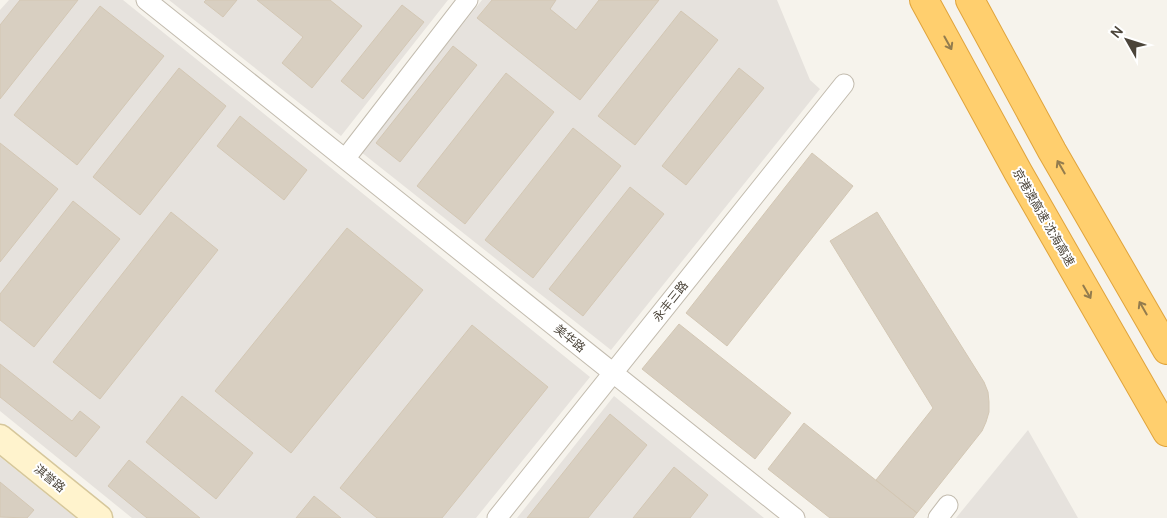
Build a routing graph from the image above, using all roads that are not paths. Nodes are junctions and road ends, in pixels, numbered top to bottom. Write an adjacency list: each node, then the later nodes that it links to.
1 (146, 0): 6 (street, 美华路)
2 (468, 0): 6 (street)
3 (924, 0): 9 (highway, 京港澳高速 沈海高速, one-way to 9)
4 (970, 0): 7 (highway, one-way to 4)
5 (844, 84): 8 (street, 永丰三路)
6 (345, 159): 8 (street, 美华路)
7 (1167, 350)
8 (613, 373): 12 (street, 永丰三路); 13 (street, 美华路)
9 (1167, 432)
10 (0, 438): 11 (street, 淇誉路)
11 (100, 518)
12 (497, 518)
13 (795, 518)

